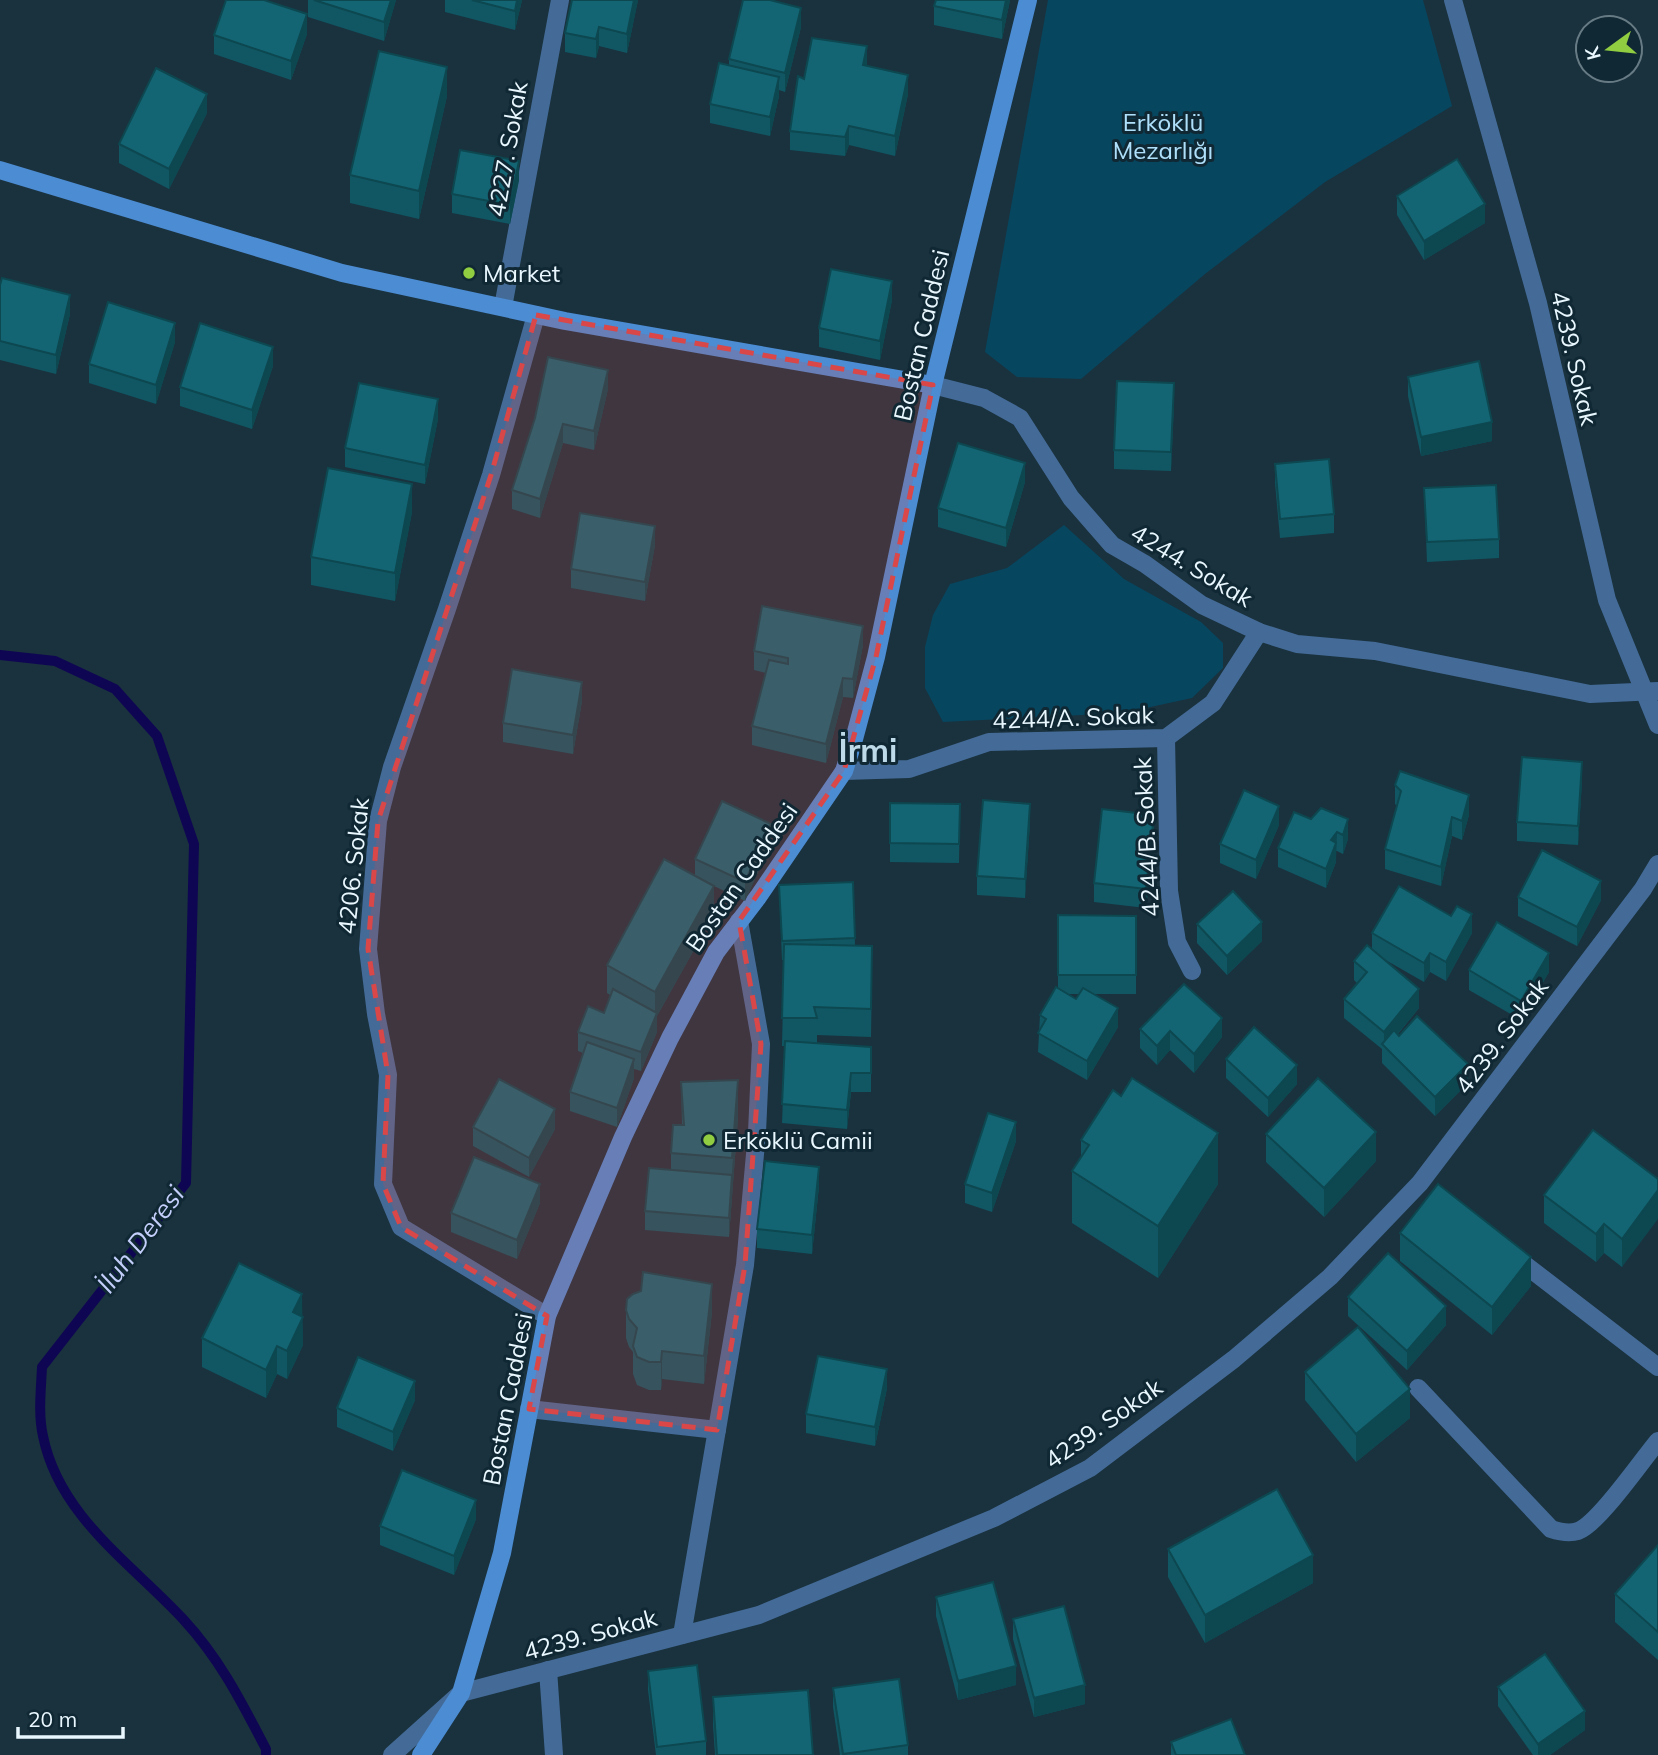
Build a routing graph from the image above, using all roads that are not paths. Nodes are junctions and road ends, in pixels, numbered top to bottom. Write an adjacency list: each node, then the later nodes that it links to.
1 (560, 0): 5 (street, 4227. Sokak)
2 (1027, 0): 7 (street, Bostan Caddesi)
3 (1453, 0): 9 (street, 4239. Sokak)
4 (0, 170): 5 (street)
5 (503, 307): 6 (street)
6 (536, 315): 7 (street); 17 (street, 4206. Sokak)
7 (933, 384): 8 (street, 4244. Sokak); 12 (street, Bostan Caddesi)
8 (1259, 632): 9 (street, 4244. Sokak); 11 (street, 4244/A. Sokak)
9 (1651, 692): 10 (street, 4239. Sokak)
10 (1658, 725)
11 (1166, 738): 12 (street, 4244/A. Sokak); 15 (street, 4244/B. Sokak)
12 (844, 771): 14 (street, Bostan Caddesi)
13 (1658, 864): 23 (street, 4239. Sokak)
14 (739, 921): 17 (street, Bostan Caddesi); 21 (street)
15 (1192, 971)
16 (1496, 1242): 18 (street)
17 (547, 1316): 20 (street, Bostan Caddesi)
18 (1658, 1367)
19 (1418, 1388): 22 (street)
20 (529, 1409): 21 (street); 25 (street, Bostan Caddesi)
21 (717, 1430): 23 (street)
22 (1658, 1441)
23 (682, 1635): 24 (street, 4239. Sokak)
24 (548, 1670): 25 (street, 4239. Sokak); 28 (street)
25 (461, 1693): 26 (street, 4239. Sokak); 27 (street, Bostan Caddesi)
26 (392, 1755)
27 (421, 1755)
28 (554, 1755)

